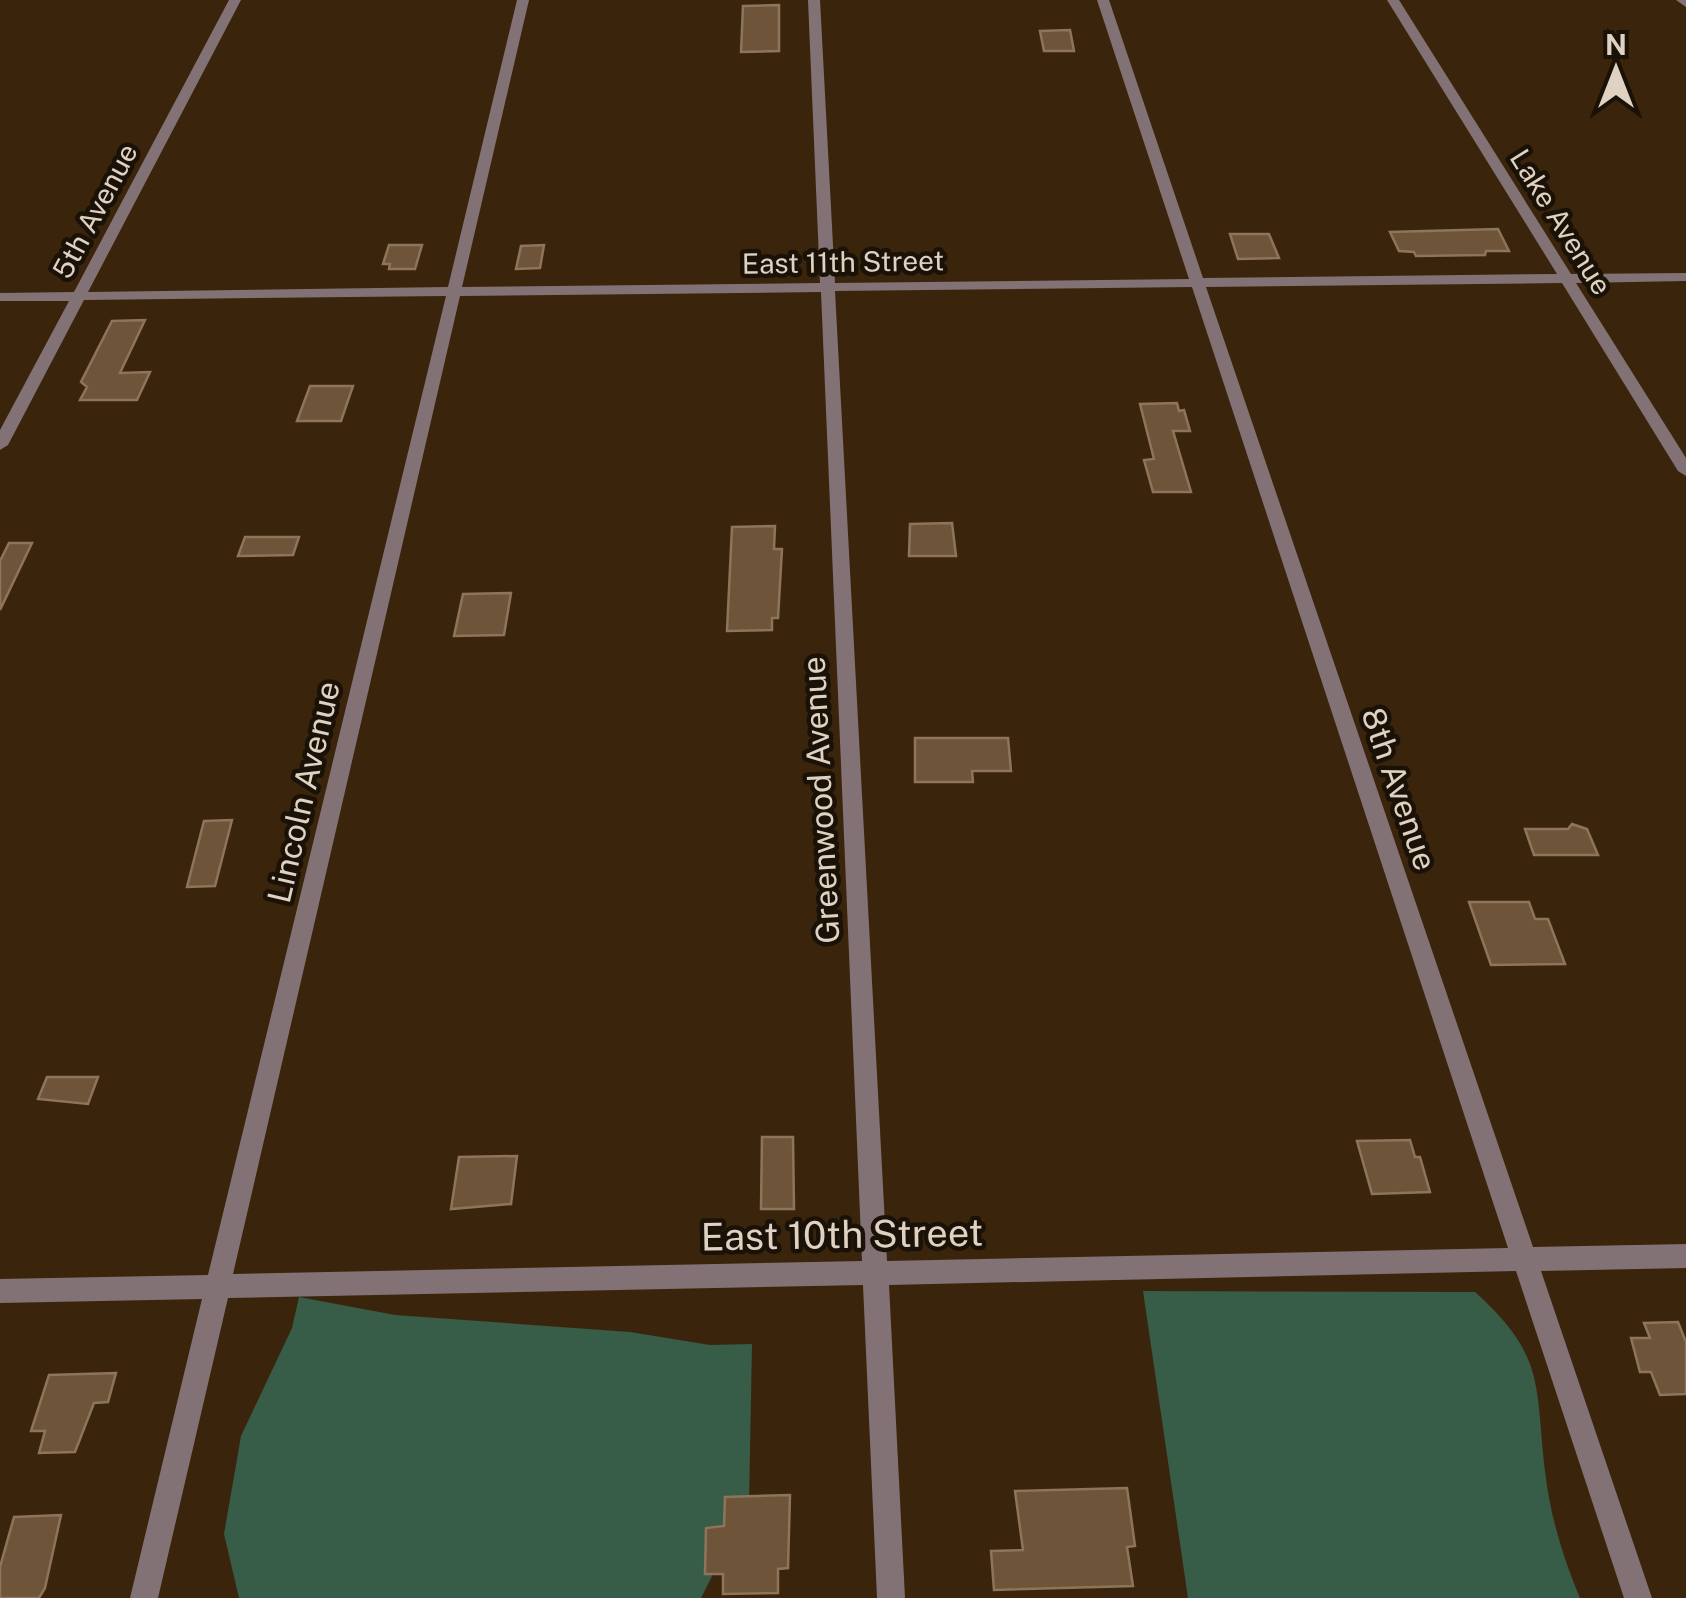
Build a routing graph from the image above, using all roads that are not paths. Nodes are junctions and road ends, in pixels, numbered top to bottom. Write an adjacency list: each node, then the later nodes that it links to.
1 (234, 0): 11 (street, 5th Avenue)
2 (523, 0): 10 (street, Lincoln Avenue)
3 (814, 0): 9 (street, Greenwood Avenue)
4 (1103, 0): 8 (street, 8th Avenue)
5 (1393, 0): 7 (street, Lake Avenue)
6 (1686, 277): 7 (street, East 11th Street)
7 (1566, 278): 8 (street, East 11th Street); 14 (street, Lake Avenue)
8 (1198, 283): 9 (street, East 11th Street); 16 (street, 8th Avenue)
9 (827, 287): 10 (street, East 11th Street); 17 (street, Greenwood Avenue)
10 (454, 292): 11 (street, East 11th Street); 18 (street, Lincoln Avenue)
11 (79, 296): 12 (street, East 11th Street); 13 (street, 5th Avenue)
12 (0, 297)
13 (0, 445)
14 (1686, 472)
15 (1686, 1256): 16 (street, East 10th Street)
16 (1524, 1258): 17 (street, East 10th Street); 22 (street, 8th Avenue)
17 (876, 1272): 18 (street, East 10th Street); 21 (street, Greenwood Avenue)
18 (218, 1286): 19 (street, East 10th Street); 20 (street, Lincoln Avenue)
19 (0, 1291)
20 (144, 1598)
21 (891, 1598)
22 (1638, 1598)

